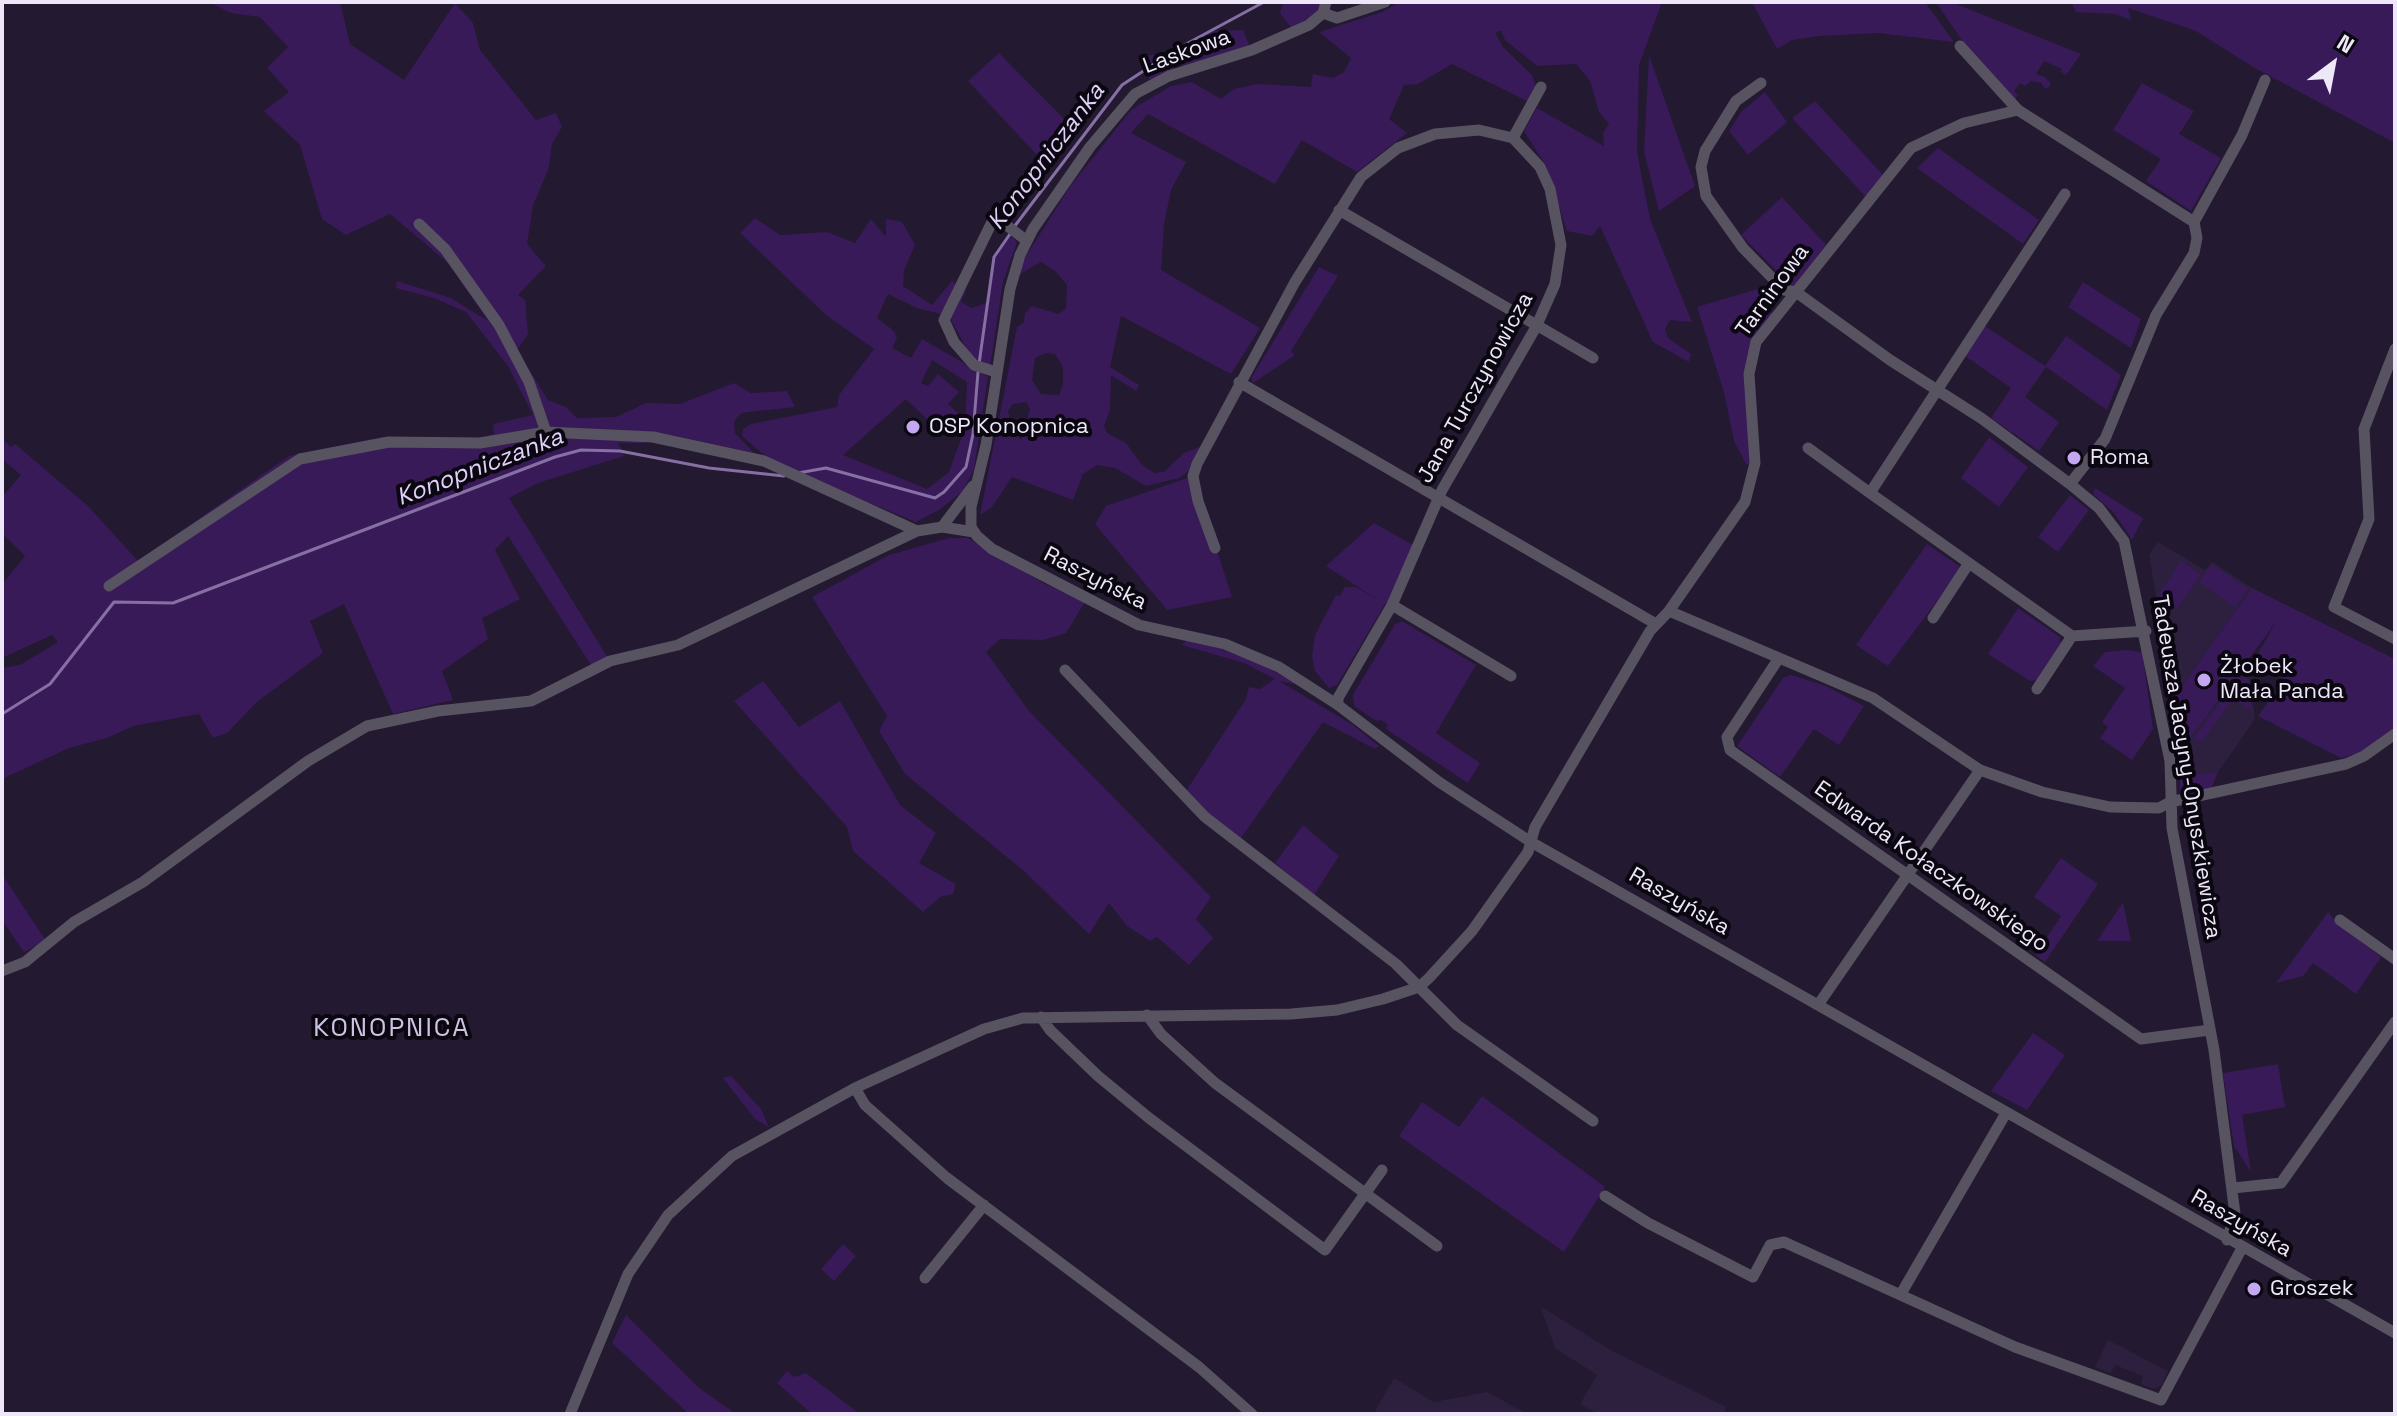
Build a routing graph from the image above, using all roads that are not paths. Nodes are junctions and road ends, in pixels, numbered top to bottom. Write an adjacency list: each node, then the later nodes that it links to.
1 (1385, 2): 2 (street, Laskowa)
2 (1324, 8): 13 (street, Laskowa)
3 (1960, 46): 7 (street)
4 (2265, 80): 11 (street)
5 (1761, 83): 14 (street, Tadeusza Jacyny-Onyszkiewicza)
6 (1541, 87): 8 (street)
7 (2018, 110): 11 (street); 14 (street, Tarninowa)
8 (1513, 138): 10 (street); 15 (street, Jana Turczynowicza)
9 (2065, 194): 20 (street)
10 (1339, 210): 15 (street); 19 (street)
11 (2194, 222): 24 (street)
12 (419, 224): 21 (street)
13 (1027, 241): 18 (street, Laskowa); 18 (street)
14 (1796, 292): 20 (street, Tadeusza Jacyny-Onyszkiewicza); 34 (street, Tarninowa)
15 (1536, 327): 17 (street); 26 (street, Jana Turczynowicza)
16 (2395, 349): 39 (street)
17 (1593, 358)
18 (996, 372): 23 (street, Laskowa)
19 (1239, 382): 26 (street); 30 (street)
20 (1936, 390): 24 (street, Tadeusza Jacyny-Onyszkiewicza); 25 (street)
21 (546, 432): 28 (street); 32 (street)
22 (1808, 448): 25 (street)
23 (975, 484): 27 (street, Laskowa); 29 (street, Laskowa)
24 (2070, 484): 37 (street, Tadeusza Jacyny-Onyszkiewicza)
25 (1870, 493): 31 (street)
26 (1437, 500): 33 (street, Jana Turczynowicza); 36 (street)
27 (942, 527): 28 (street, Raszyńska); 29 (street, Raszyńska)
28 (917, 531): 52 (street, Raszyńska)
29 (974, 532): 44 (street, Raszyńska)
30 (1215, 548)
31 (1969, 563): 35 (street); 38 (street)
32 (109, 586)
33 (1392, 605): 42 (street); 44 (street, Jana Turczynowicza)
34 (1669, 611): 36 (street, Tarninowa); 40 (street)
35 (1933, 618)
36 (1656, 624): 48 (street, Tarninowa)
37 (2146, 631): 38 (street); 47 (street, Tadeusza Jacyny-Onyszkiewicza)
38 (2072, 636): 43 (street)
39 (2395, 639)
40 (1779, 658): 46 (street); 49 (street, Edwarda Kołaczkowskiego)
41 (1065, 670): 53 (street)
42 (1511, 676)
43 (2037, 689)
44 (1338, 705): 48 (street, Raszyńska)
45 (2395, 734): 47 (street)
46 (1980, 770): 47 (street); 49 (street)
47 (2170, 802): 58 (street, Tadeusza Jacyny-Onyszkiewicza)
48 (1531, 842): 53 (street, Tarninowa); 54 (street, Raszyńska)
49 (1907, 876): 54 (street); 58 (street, Edwarda Kołaczkowskiego)
50 (2340, 920): 51 (street)
51 (2395, 959)
52 (2, 971)
53 (1419, 987): 55 (street); 61 (street)
54 (1818, 1005): 60 (street, Raszyńska)
55 (1147, 1015): 56 (street); 64 (street)
56 (1041, 1017): 59 (street); 64 (street)
57 (2395, 1022): 63 (street)
58 (2210, 1030): 63 (street, Tadeusza Jacyny-Onyszkiewicza)
59 (855, 1088): 66 (street); 73 (street)
60 (2006, 1113): 67 (street, Raszyńska); 71 (street)
61 (1593, 1121)
62 (1382, 1170): 64 (street)
63 (2233, 1188): 67 (street, Tadeusza Jacyny-Onyszkiewicza)
64 (1363, 1194): 68 (street)
65 (1605, 1196): 71 (street)
66 (984, 1205): 70 (street); 74 (street)
67 (2227, 1240): 69 (street, Raszyńska)
68 (1437, 1246)
69 (2242, 1248): 71 (street); 72 (street, Raszyńska)
70 (925, 1278)
71 (1902, 1292)
72 (2395, 1333)
73 (570, 1414)
74 (1252, 1414)

